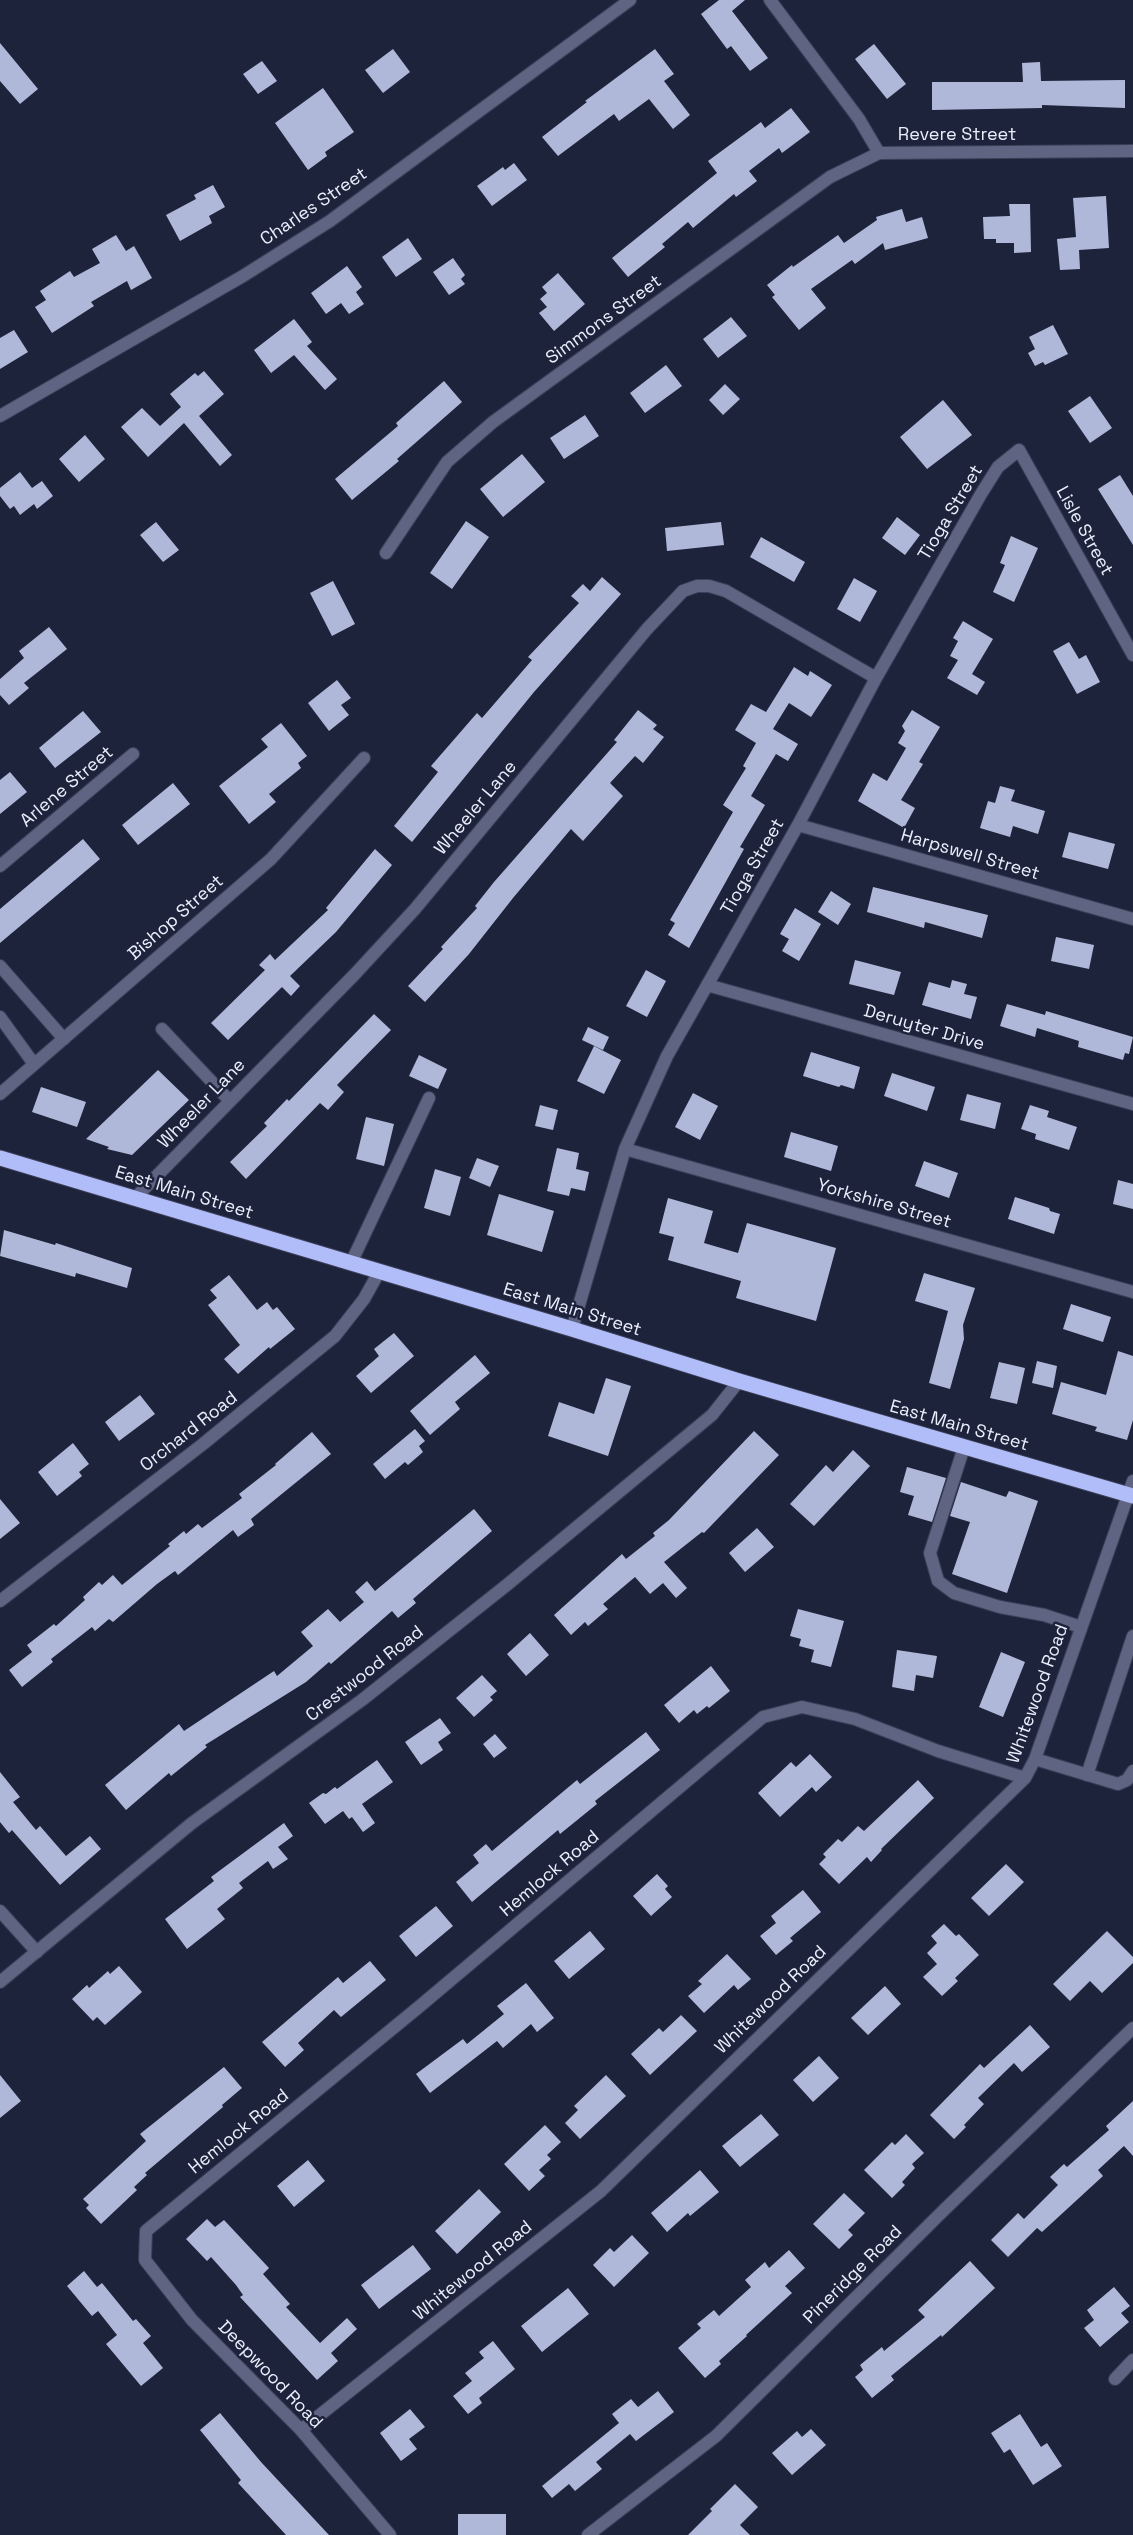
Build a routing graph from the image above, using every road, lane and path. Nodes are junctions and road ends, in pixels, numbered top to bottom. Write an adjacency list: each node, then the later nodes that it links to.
1 (630, 0): 5 (street, Charles Street)
2 (770, 0): 4 (street, Revere Street)
3 (1133, 152): 4 (street, Revere Street)
4 (879, 153): 7 (street, Simmons Street)
5 (0, 416)
6 (1019, 450): 8 (street, Lisle Street); 9 (street, Tioga Street)
7 (386, 553)
8 (1133, 655)
9 (876, 678): 12 (street, Tioga Street); 23 (street, Wheeler Lane)
10 (133, 754): 13 (street, Arlene Street)
11 (364, 758): 19 (street, Bishop Street)
12 (798, 826): 14 (street, Harpswell Street); 16 (street, Tioga Street)
13 (0, 866)
14 (1133, 919)
15 (0, 966): 19 (street)
16 (707, 985): 24 (street, Deruyter Drive); 25 (street, Tioga Street)
17 (0, 1017): 20 (street)
18 (162, 1029): 23 (street)
19 (64, 1038): 20 (street, Bishop Street)
20 (34, 1064): 21 (street, Bishop Street)
21 (0, 1094)
22 (428, 1098): 28 (street)
23 (229, 1100): 27 (street, Wheeler Lane)
24 (1133, 1104)
25 (625, 1149): 30 (street, Yorkshire Street); 31 (street, Tioga Street)
26 (0, 1158): 27 (highway, East Main Street)
27 (136, 1198): 28 (highway, East Main Street)
28 (352, 1263): 29 (highway, East Main Street)
29 (379, 1272): 31 (highway, East Main Street); 35 (street, Orchard Road)
30 (1133, 1292)
31 (572, 1328): 32 (highway, East Main Street)
32 (740, 1381): 33 (highway, East Main Street); 43 (street, Crestwood Road)
33 (964, 1447): 34 (highway, East Main Street); 36 (street)
34 (1132, 1491): 36 (street, Whitewood Road)
35 (0, 1601)
36 (1081, 1627): 38 (street, Whitewood Road)
37 (1133, 1636): 40 (street)
38 (1035, 1759): 40 (street); 41 (street, Whitewood Road)
39 (1133, 1771): 40 (street)
40 (1087, 1774)
41 (1025, 1778): 46 (street, Hemlock Road); 49 (street, Whitewood Road)
42 (0, 1911): 43 (street)
43 (37, 1952): 44 (street, Crestwood Road)
44 (0, 1982)
45 (1133, 2028): 51 (street, Pineridge Road)
46 (146, 2231): 49 (street, Deepwood Road)
47 (1133, 2360): 48 (street)
48 (1115, 2378)
49 (302, 2430): 50 (street, Deepwood Road)
50 (390, 2535)
51 (588, 2535)

